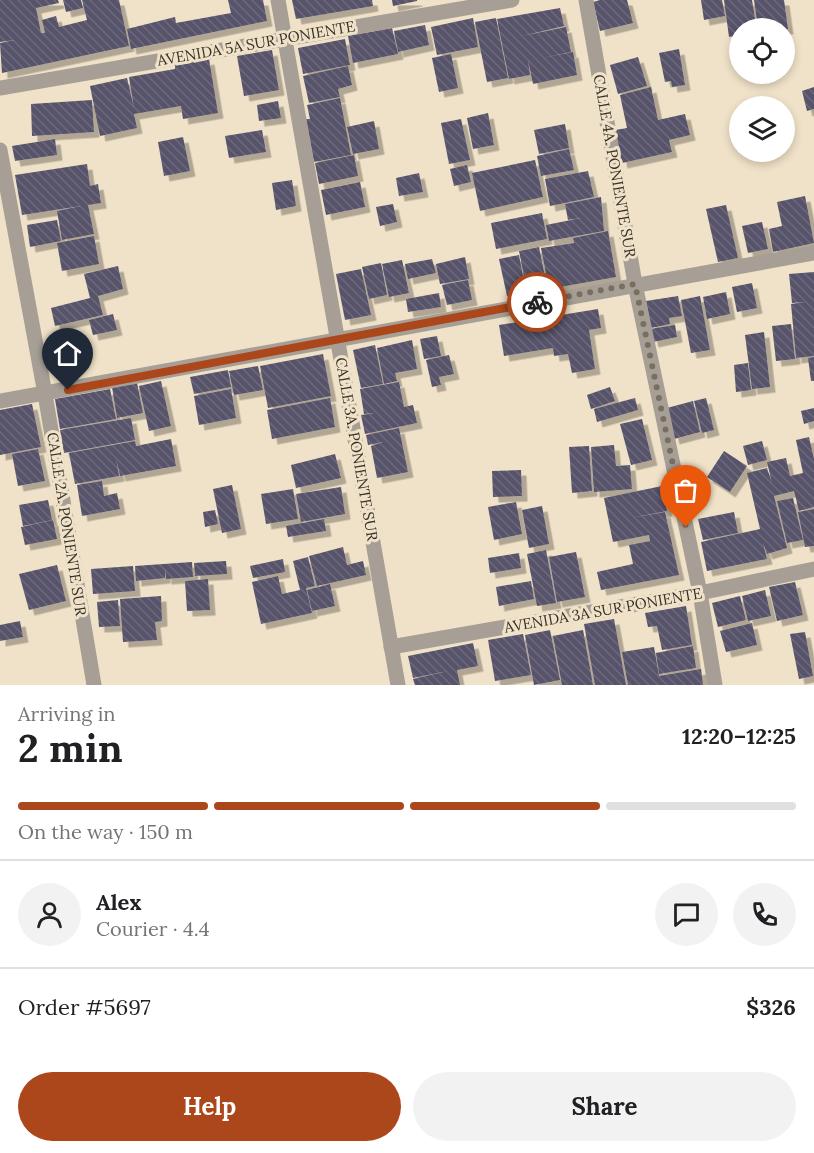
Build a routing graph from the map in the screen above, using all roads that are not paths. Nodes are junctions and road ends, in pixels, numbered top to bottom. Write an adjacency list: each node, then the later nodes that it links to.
1 (278, 0): 4 (street, CALLE 3A. PONIENTE SUR)
2 (512, 0): 4 (street, AVENIDA 5A SUR PONIENTE)
3 (586, 0): 8 (street, CALLE 4A. PONIENTE SUR)
4 (283, 38): 5 (street, AVENIDA 5A SUR PONIENTE); 9 (street, CALLE 3A. PONIENTE SUR)
5 (0, 88)
6 (0, 150): 10 (street, CALLE 2A. PONIENTE SUR)
7 (814, 253): 8 (street)
8 (635, 284): 9 (street); 13 (street, CALLE 4A. PONIENTE SUR)
9 (338, 339): 10 (street); 14 (street, CALLE 3A. PONIENTE SUR)
10 (45, 394): 11 (street); 15 (street, CALLE 2A. PONIENTE SUR)
11 (0, 401)
12 (814, 569): 13 (street, AVENIDA 3A SUR PONIENTE)
13 (700, 593): 14 (street, AVENIDA 3A SUR PONIENTE); 17 (street, CALLE 4A. PONIENTE SUR)
14 (391, 647): 16 (street, CALLE 3A. PONIENTE SUR)
15 (94, 685)
16 (398, 685)
17 (715, 685)

